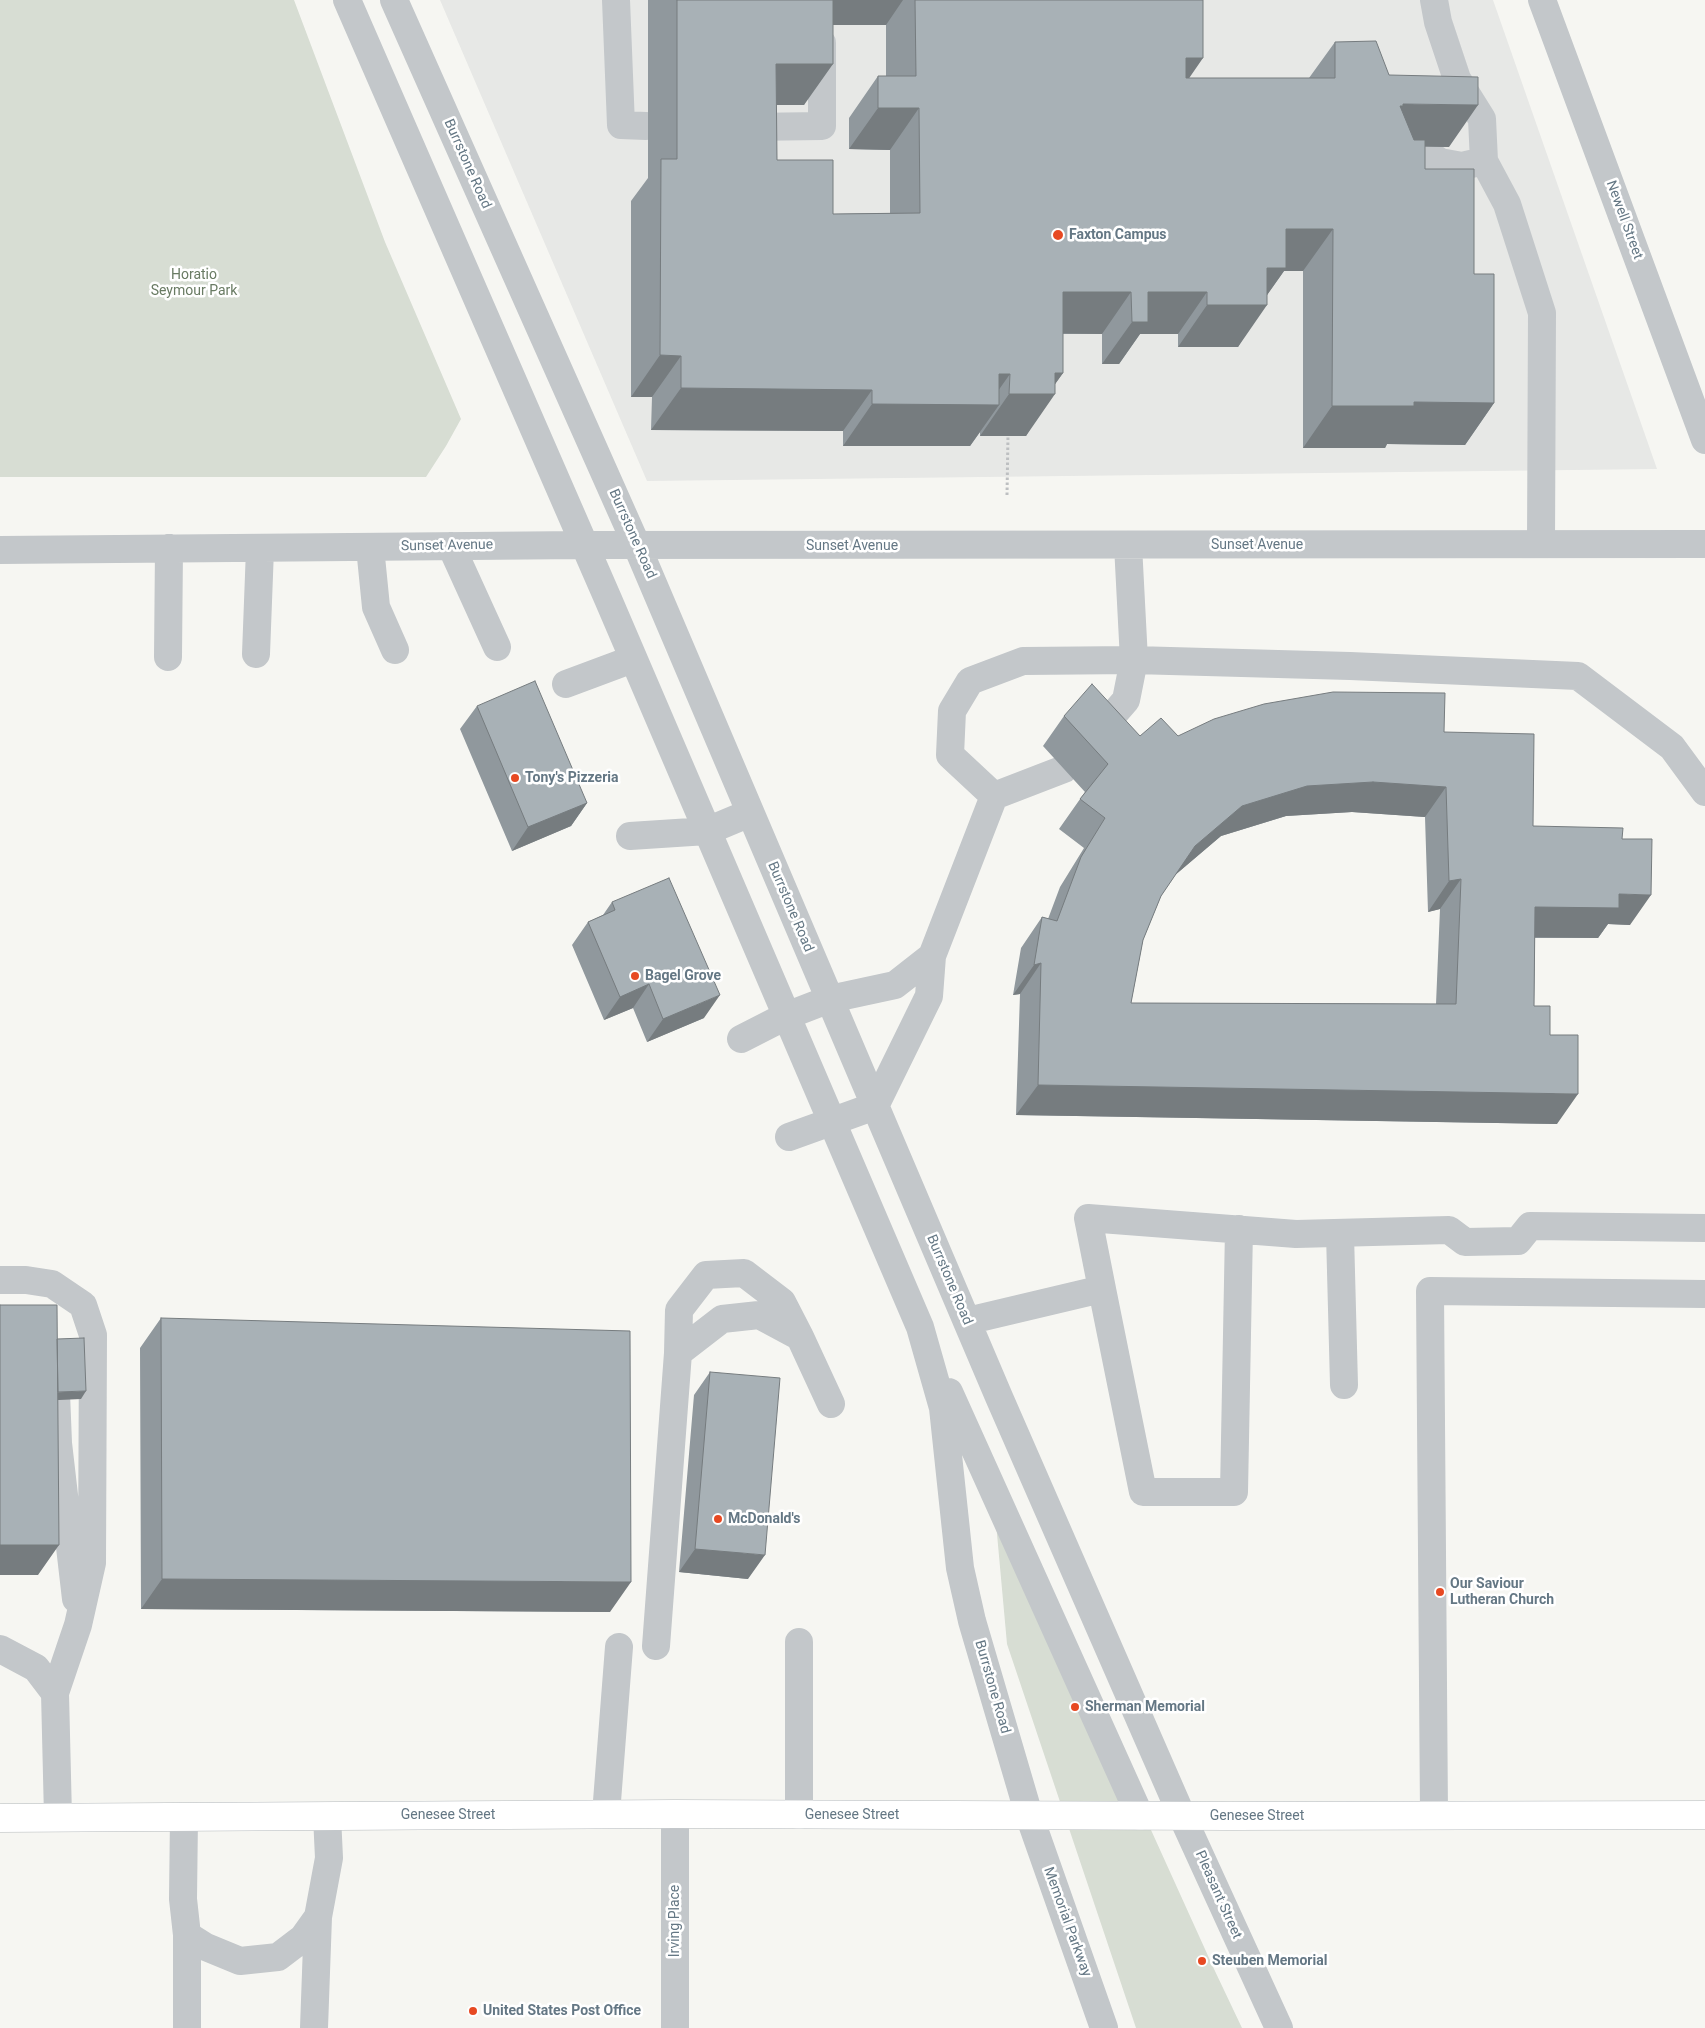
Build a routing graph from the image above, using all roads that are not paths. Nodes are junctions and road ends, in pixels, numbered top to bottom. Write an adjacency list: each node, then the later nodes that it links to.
1 (347, 0): 14 (street, Burrstone Road)
2 (394, 0): 17 (street, Burrstone Road)
3 (616, 0): 7 (street)
4 (1434, 0): 10 (street)
5 (1542, 0): 11 (street, Newell Street)
6 (822, 26): 8 (street)
7 (646, 126)
8 (748, 127)
9 (1423, 150): 10 (street)
10 (1484, 161): 12 (street)
11 (1705, 440)
12 (1541, 544): 13 (street, Sunset Avenue); 15 (street, Sunset Avenue)
13 (1705, 544)
14 (584, 545): 16 (street, Sunset Avenue); 17 (street, Sunset Avenue); 26 (street, Burrstone Road)
15 (1128, 545): 17 (street, Sunset Avenue); 27 (street)
16 (451, 546): 18 (street, Sunset Avenue); 22 (street)
17 (637, 546): 33 (street, Burrstone Road)
18 (370, 547): 20 (street, Sunset Avenue); 23 (street)
19 (169, 548): 20 (street, Sunset Avenue); 21 (street, Sunset Avenue); 25 (street)
20 (260, 549): 24 (street)
21 (0, 550)
22 (497, 647)
23 (395, 650)
24 (256, 654)
25 (168, 657)
26 (633, 659): 28 (street); 34 (street, Burrstone Road)
27 (1134, 660): 29 (street); 31 (street); 32 (street)
28 (566, 684)
29 (1093, 738)
30 (1064, 769): 32 (street)
31 (1705, 792)
32 (994, 796): 36 (street)
33 (750, 813): 34 (street); 37 (street, Burrstone Road)
34 (707, 830): 35 (street); 38 (street, Burrstone Road)
35 (630, 836)
36 (932, 956): 37 (street); 40 (street)
37 (830, 999): 38 (street); 40 (street, Burrstone Road)
38 (786, 1016): 39 (street); 41 (street, Burrstone Road)
39 (741, 1039)
40 (875, 1106): 41 (street); 51 (street, Burrstone Road)
41 (832, 1120): 42 (street); 52 (street, Burrstone Road)
42 (789, 1137)
43 (1705, 1228): 45 (street)
44 (1239, 1229): 45 (street); 48 (street); 48 (street)
45 (1340, 1234): 56 (street)
46 (0, 1280): 47 (street)
47 (52, 1284): 50 (street); 58 (street)
48 (1102, 1289): 51 (street)
49 (1705, 1294): 68 (street)
50 (53, 1314)
51 (967, 1321): 72 (street, Burrstone Road)
52 (920, 1327): 67 (street, Burrstone Road); 71 (street)
53 (800, 1337): 54 (street); 54 (street); 57 (street)
54 (678, 1354): 60 (street)
55 (55, 1364): 58 (street)
56 (1344, 1385)
57 (831, 1404)
58 (79, 1621): 63 (street)
59 (799, 1642): 66 (street)
60 (656, 1646)
61 (619, 1647): 64 (street)
62 (0, 1649): 63 (street)
63 (55, 1693): 73 (street)
64 (606, 1814): 65 (main road, Genesee Street); 70 (main road, Genesee Street)
65 (675, 1814): 66 (main road, Genesee Street); 80 (street, Irving Place)
66 (799, 1814): 67 (main road, Genesee Street)
67 (1029, 1815): 71 (main road, Genesee Street); 81 (street, Memorial Parkway)
68 (1434, 1815): 69 (main road, Genesee Street); 72 (main road, Genesee Street)
69 (1705, 1815)
70 (327, 1816): 74 (main road, Genesee Street); 76 (street)
71 (1140, 1816): 72 (main road, Genesee Street)
72 (1182, 1816): 82 (street, Pleasant Street)
73 (58, 1817): 74 (main road, Genesee Street); 75 (main road, Genesee Street)
74 (184, 1817): 77 (street)
75 (0, 1818)
76 (318, 1917): 77 (street); 79 (street)
77 (187, 1935): 78 (street)
78 (187, 2028)
79 (314, 2028)
80 (675, 2028)
81 (1104, 2028)
82 (1279, 2028)

